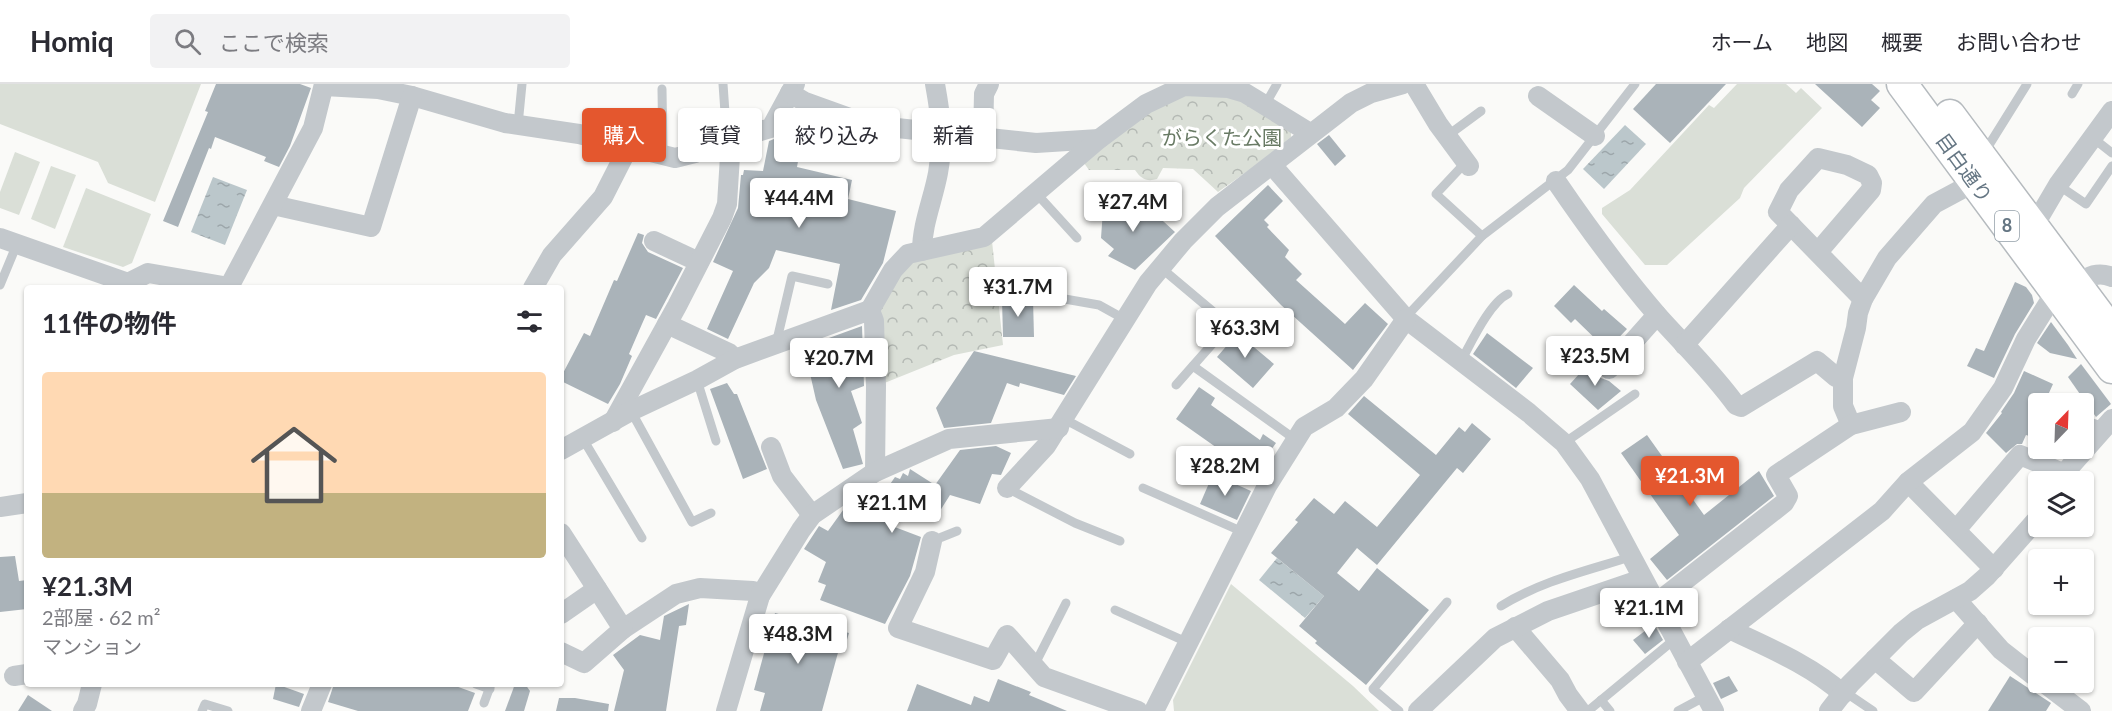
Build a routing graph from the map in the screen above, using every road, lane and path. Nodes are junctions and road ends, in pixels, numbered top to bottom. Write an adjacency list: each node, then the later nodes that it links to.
1 (522, 84): 29 (lane)
2 (723, 84): 24 (lane)
3 (935, 84): 25 (street)
4 (989, 84): 26 (street)
5 (1277, 84): 22 (lane)
6 (1403, 84): 16 (street)
7 (1414, 84): 35 (street)
8 (1635, 84): 34 (lane)
9 (1902, 84): 46 (main road, 目白通り / 8)
10 (1927, 84): 46 (main road, 目白通り / 8)
11 (2027, 84): 46 (lane)
12 (2078, 84): 19 (lane)
13 (324, 85): 20 (street); 50 (street)
14 (1183, 85): 15 (street); 38 (street)
15 (1212, 85): 22 (street)
16 (1378, 87): 32 (street)
17 (662, 89): 23 (lane)
18 (792, 89): 30 (street); 31 (street)
19 (2072, 93)
20 (412, 96): 29 (street); 50 (street)
21 (1538, 96): 34 (street)
22 (1265, 105): 32 (street)
23 (662, 108)
24 (726, 108)
25 (938, 108)
26 (984, 108)
27 (1481, 111): 35 (lane)
28 (2112, 111): 36 (street)
29 (518, 125): 33 (street)
30 (912, 129)
31 (762, 131)
32 (1310, 133): 44 (street)
33 (582, 135)
34 (1595, 135): 47 (lane)
35 (1447, 136): 43 (street)
36 (2093, 138): 39 (lane); 48 (street)
37 (996, 139): 38 (street)
38 (1099, 139): 49 (street)
39 (2112, 153)
40 (621, 162): 66 (street)
41 (729, 162): 59 (street)
42 (939, 162): 57 (street)
43 (1468, 164): 53 (lane)
44 (1272, 165): 60 (street); 73 (street)
45 (2112, 166): 48 (lane)
46 (1978, 169): 52 (main road, 目白通り / 8); 67 (main road, 目白通り / 8); 70 (street)
47 (1556, 181): 53 (lane); 72 (street)
48 (2058, 185): 52 (street)
49 (1036, 193): 54 (lane); 57 (street)
50 (273, 205): 65 (street)
51 (1791, 225): 58 (street); 58 (street); 78 (street)
52 (2034, 226): 67 (main road, 目白通り / 8)
53 (1482, 236): 73 (lane)
54 (1077, 238)
55 (8, 241): 63 (lane); 64 (street)
56 (654, 241): 59 (street)
57 (922, 251): 71 (street)
58 (1818, 252): 70 (street)
59 (699, 262): 75 (street)
60 (1160, 267): 74 (street); 81 (lane)
61 (2112, 277): 67 (street)
62 (828, 284): 77 (lane)
63 (0, 285)
64 (217, 285)
65 (230, 285)
66 (535, 285)
67 (2066, 288): 76 (main road, 目白通り / 8); 82 (main road, 目白通り / 8); 104 (street)
68 (1508, 294): 80 (lane)
69 (1042, 295): 74 (lane)
70 (1863, 299): 84 (street)
71 (870, 310): 77 (street); 103 (street)
72 (1657, 315): 78 (street); 83 (street)
73 (1405, 318): 80 (street); 95 (street)
74 (1126, 320): 92 (street)
75 (667, 324): 79 (street); 91 (street)
76 (2112, 332)
77 (776, 344): 79 (street)
78 (1684, 345): 84 (street)
79 (735, 360): 85 (street)
80 (1461, 361): 97 (street)
81 (1193, 366): 86 (lane); 95 (lane)
82 (2112, 368)
83 (1609, 369)
84 (1843, 378): 94 (street)
85 (697, 380): 88 (street); 96 (lane)
86 (1176, 385)
87 (1635, 394): 97 (lane)
88 (631, 411): 91 (street); 109 (lane)
89 (1900, 412): 94 (street)
90 (2094, 421): 93 (lane)
91 (613, 422): 98 (street)
92 (1061, 423): 100 (lane); 103 (street); 105 (street)
93 (2109, 423): 102 (street)
94 (1851, 425): 127 (street)
95 (1296, 440): 114 (street)
96 (716, 441)
97 (1564, 443): 119 (street)
98 (569, 444): 116 (lane)
99 (771, 447): 110 (street)
100 (1130, 454)
101 (2050, 471): 111 (street)
102 (2069, 471)
103 (875, 472): 110 (street)
104 (1908, 482): 111 (street); 134 (street)
105 (1007, 488): 118 (lane)
106 (1143, 488): 114 (lane)
107 (24, 503): 108 (street)
108 (0, 507)
109 (711, 513)
110 (812, 514): 123 (street)
111 (1956, 530): 120 (street)
112 (2028, 530): 120 (street)
113 (957, 531): 117 (lane)
114 (1243, 532): 136 (street)
115 (564, 537): 122 (street)
116 (642, 538)
117 (932, 541): 140 (street)
118 (1120, 541)
119 (1630, 557): 121 (street); 128 (lane)
120 (1994, 569): 124 (street)
121 (1642, 579): 127 (street); 132 (street)
122 (597, 589): 130 (street); 133 (street)
123 (760, 596): 133 (street); 154 (street)
124 (1956, 599): 131 (street); 138 (street)
125 (1447, 602): 157 (lane)
126 (1066, 603): 140 (lane)
127 (1655, 603): 135 (street)
128 (1501, 606)
129 (1115, 610): 136 (lane)
130 (564, 612)
131 (1978, 623): 138 (street); 141 (street)
132 (1515, 627): 158 (street); 159 (street)
133 (623, 629): 137 (street)
134 (1729, 629): 139 (street); 145 (street)
135 (1675, 639): 139 (street); 147 (lane)
136 (1189, 643): 156 (street)
137 (564, 653)
138 (1875, 659): 145 (street)
139 (1687, 662): 149 (street)
140 (1034, 666): 155 (street)
141 (2028, 671)
142 (91, 687): 150 (street)
143 (321, 687): 153 (street)
144 (490, 687): 148 (lane)
145 (1844, 693): 163 (street); 164 (lane)
146 (2057, 693): 165 (street)
147 (1602, 700): 160 (lane); 161 (lane)
148 (484, 703)
149 (1710, 703): 162 (lane)
150 (83, 711)
151 (202, 711): 152 (lane)
152 (228, 711)
153 (311, 711)
154 (726, 711)
155 (1138, 711)
156 (1154, 711)
157 (1399, 711)
158 (1418, 711)
159 (1580, 711)
160 (1588, 711)
161 (1610, 711)
162 (1678, 711)
163 (1829, 711)
164 (1873, 711)
165 (2080, 711)

